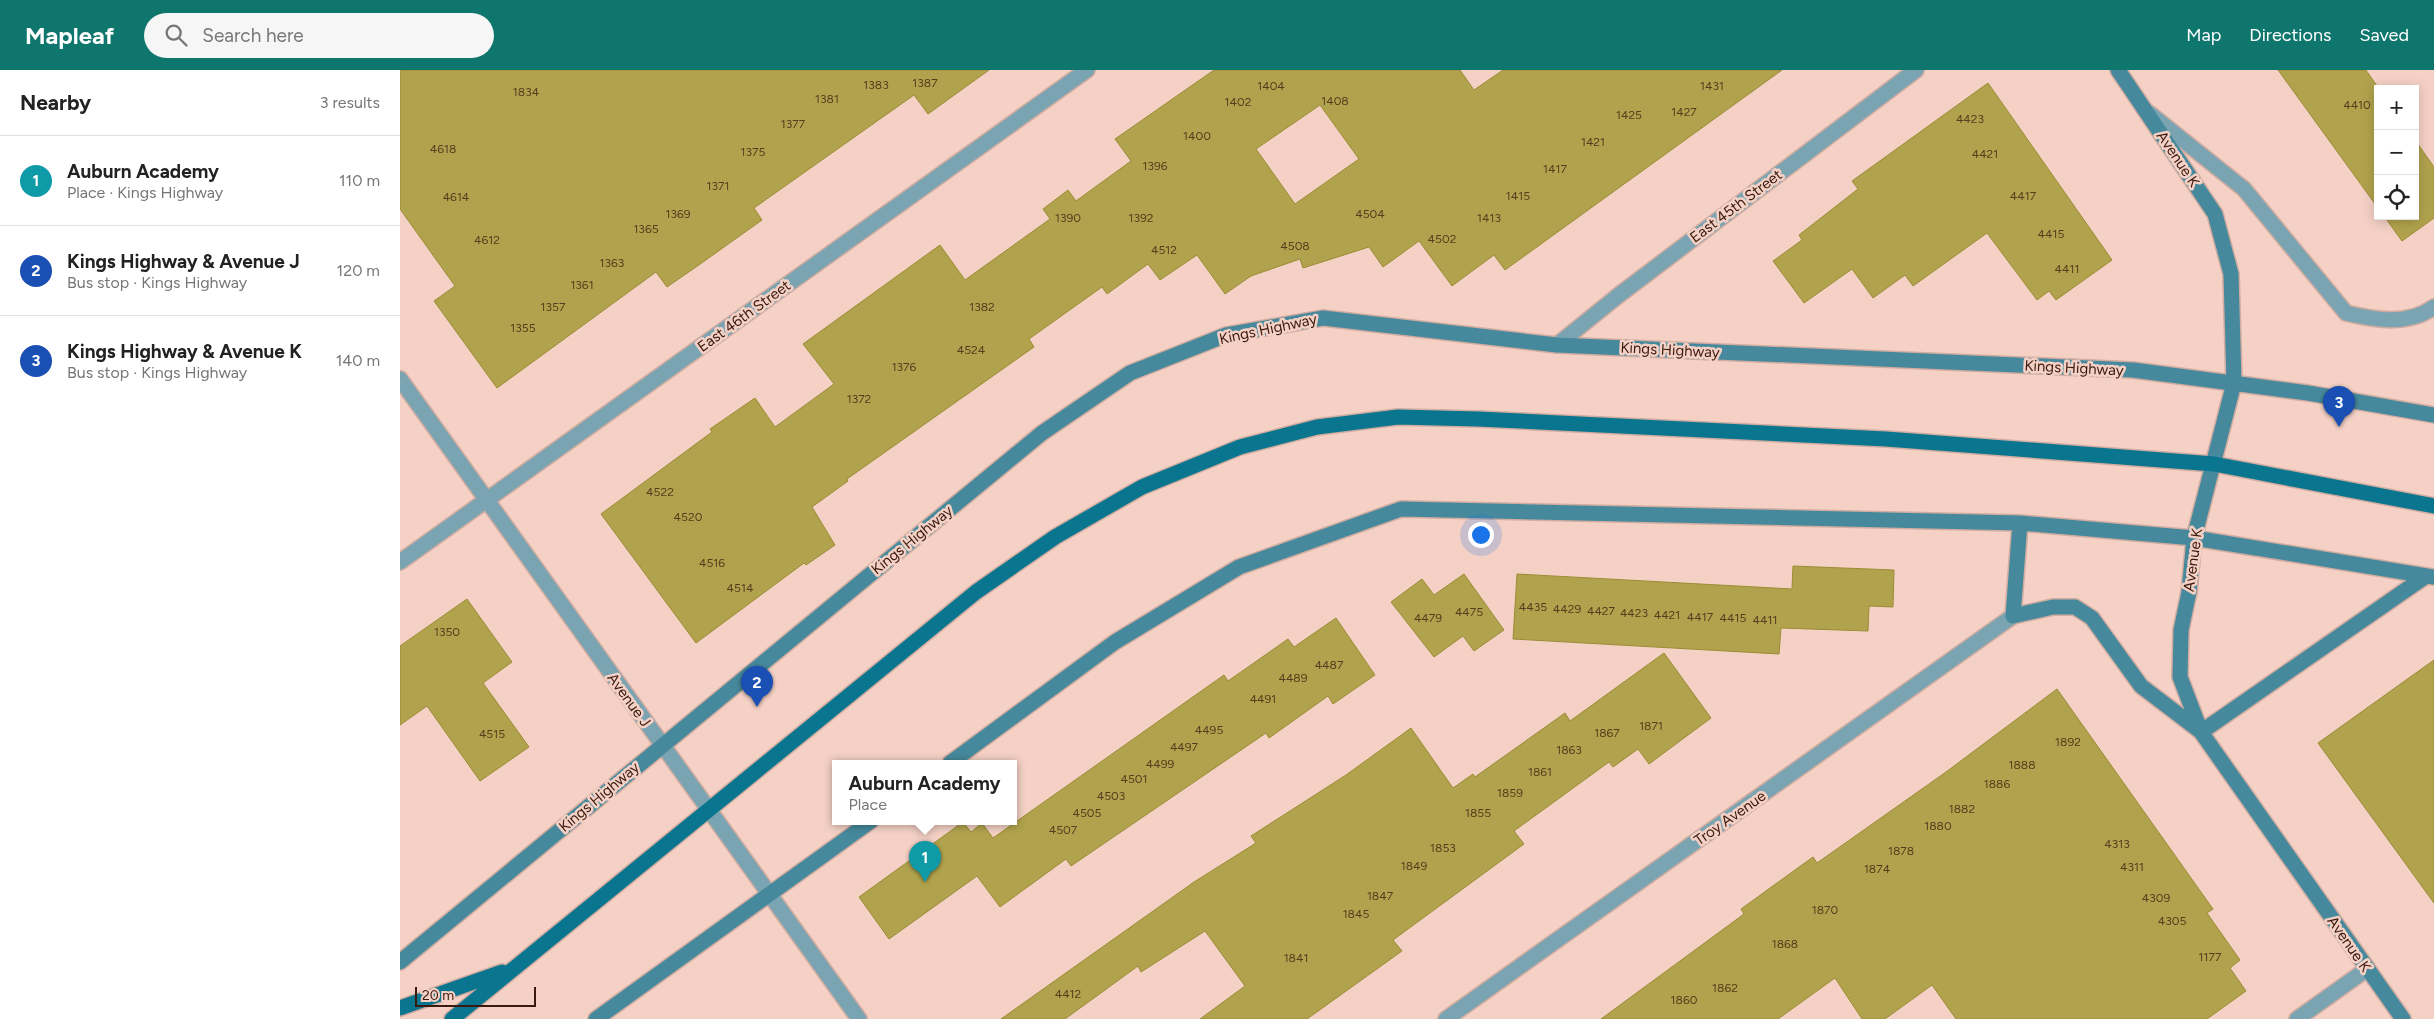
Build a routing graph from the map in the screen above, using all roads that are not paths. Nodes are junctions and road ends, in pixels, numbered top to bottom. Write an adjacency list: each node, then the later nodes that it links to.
1 (1087, 70): 11 (street, East 46th Street)
2 (1916, 70): 6 (street, East 45th Street)
3 (2118, 70): 4 (street, Avenue K)
4 (2146, 111): 5 (street); 8 (street, Avenue K)
5 (2428, 312)
6 (1557, 345): 8 (street, Kings Highway); 19 (street, Kings Highway)
7 (400, 379): 11 (street, Avenue J)
8 (2234, 383): 9 (street, Kings Highway); 10 (street, Avenue K)
9 (2434, 415)
10 (2214, 464): 12 (main road); 14 (street, Avenue K); 21 (main road)
11 (486, 501): 15 (street, East 46th Street); 19 (street, Avenue J)
12 (2434, 506)
13 (2020, 523): 14 (street); 17 (street); 20 (street)
14 (2194, 538): 16 (street); 18 (street, Avenue K)
15 (400, 562)
16 (2430, 576): 18 (street)
17 (2013, 616): 18 (street); 31 (street, Troy Avenue)
18 (2201, 732): 26 (street, Avenue K)
19 (662, 745): 21 (street, Avenue J); 24 (street, Kings Highway)
20 (954, 760)
21 (709, 810): 23 (street, Avenue J); 25 (main road)
22 (866, 825): 23 (street)
23 (770, 895): 29 (street); 30 (street, Avenue J)
24 (400, 962)
25 (513, 968): 27 (main road); 28 (main road)
26 (2367, 969): 32 (street); 33 (street, Avenue K)
27 (400, 1008)
28 (452, 1019)
29 (596, 1019)
30 (859, 1019)
31 (1446, 1019)
32 (2297, 1019)
33 (2403, 1019)

